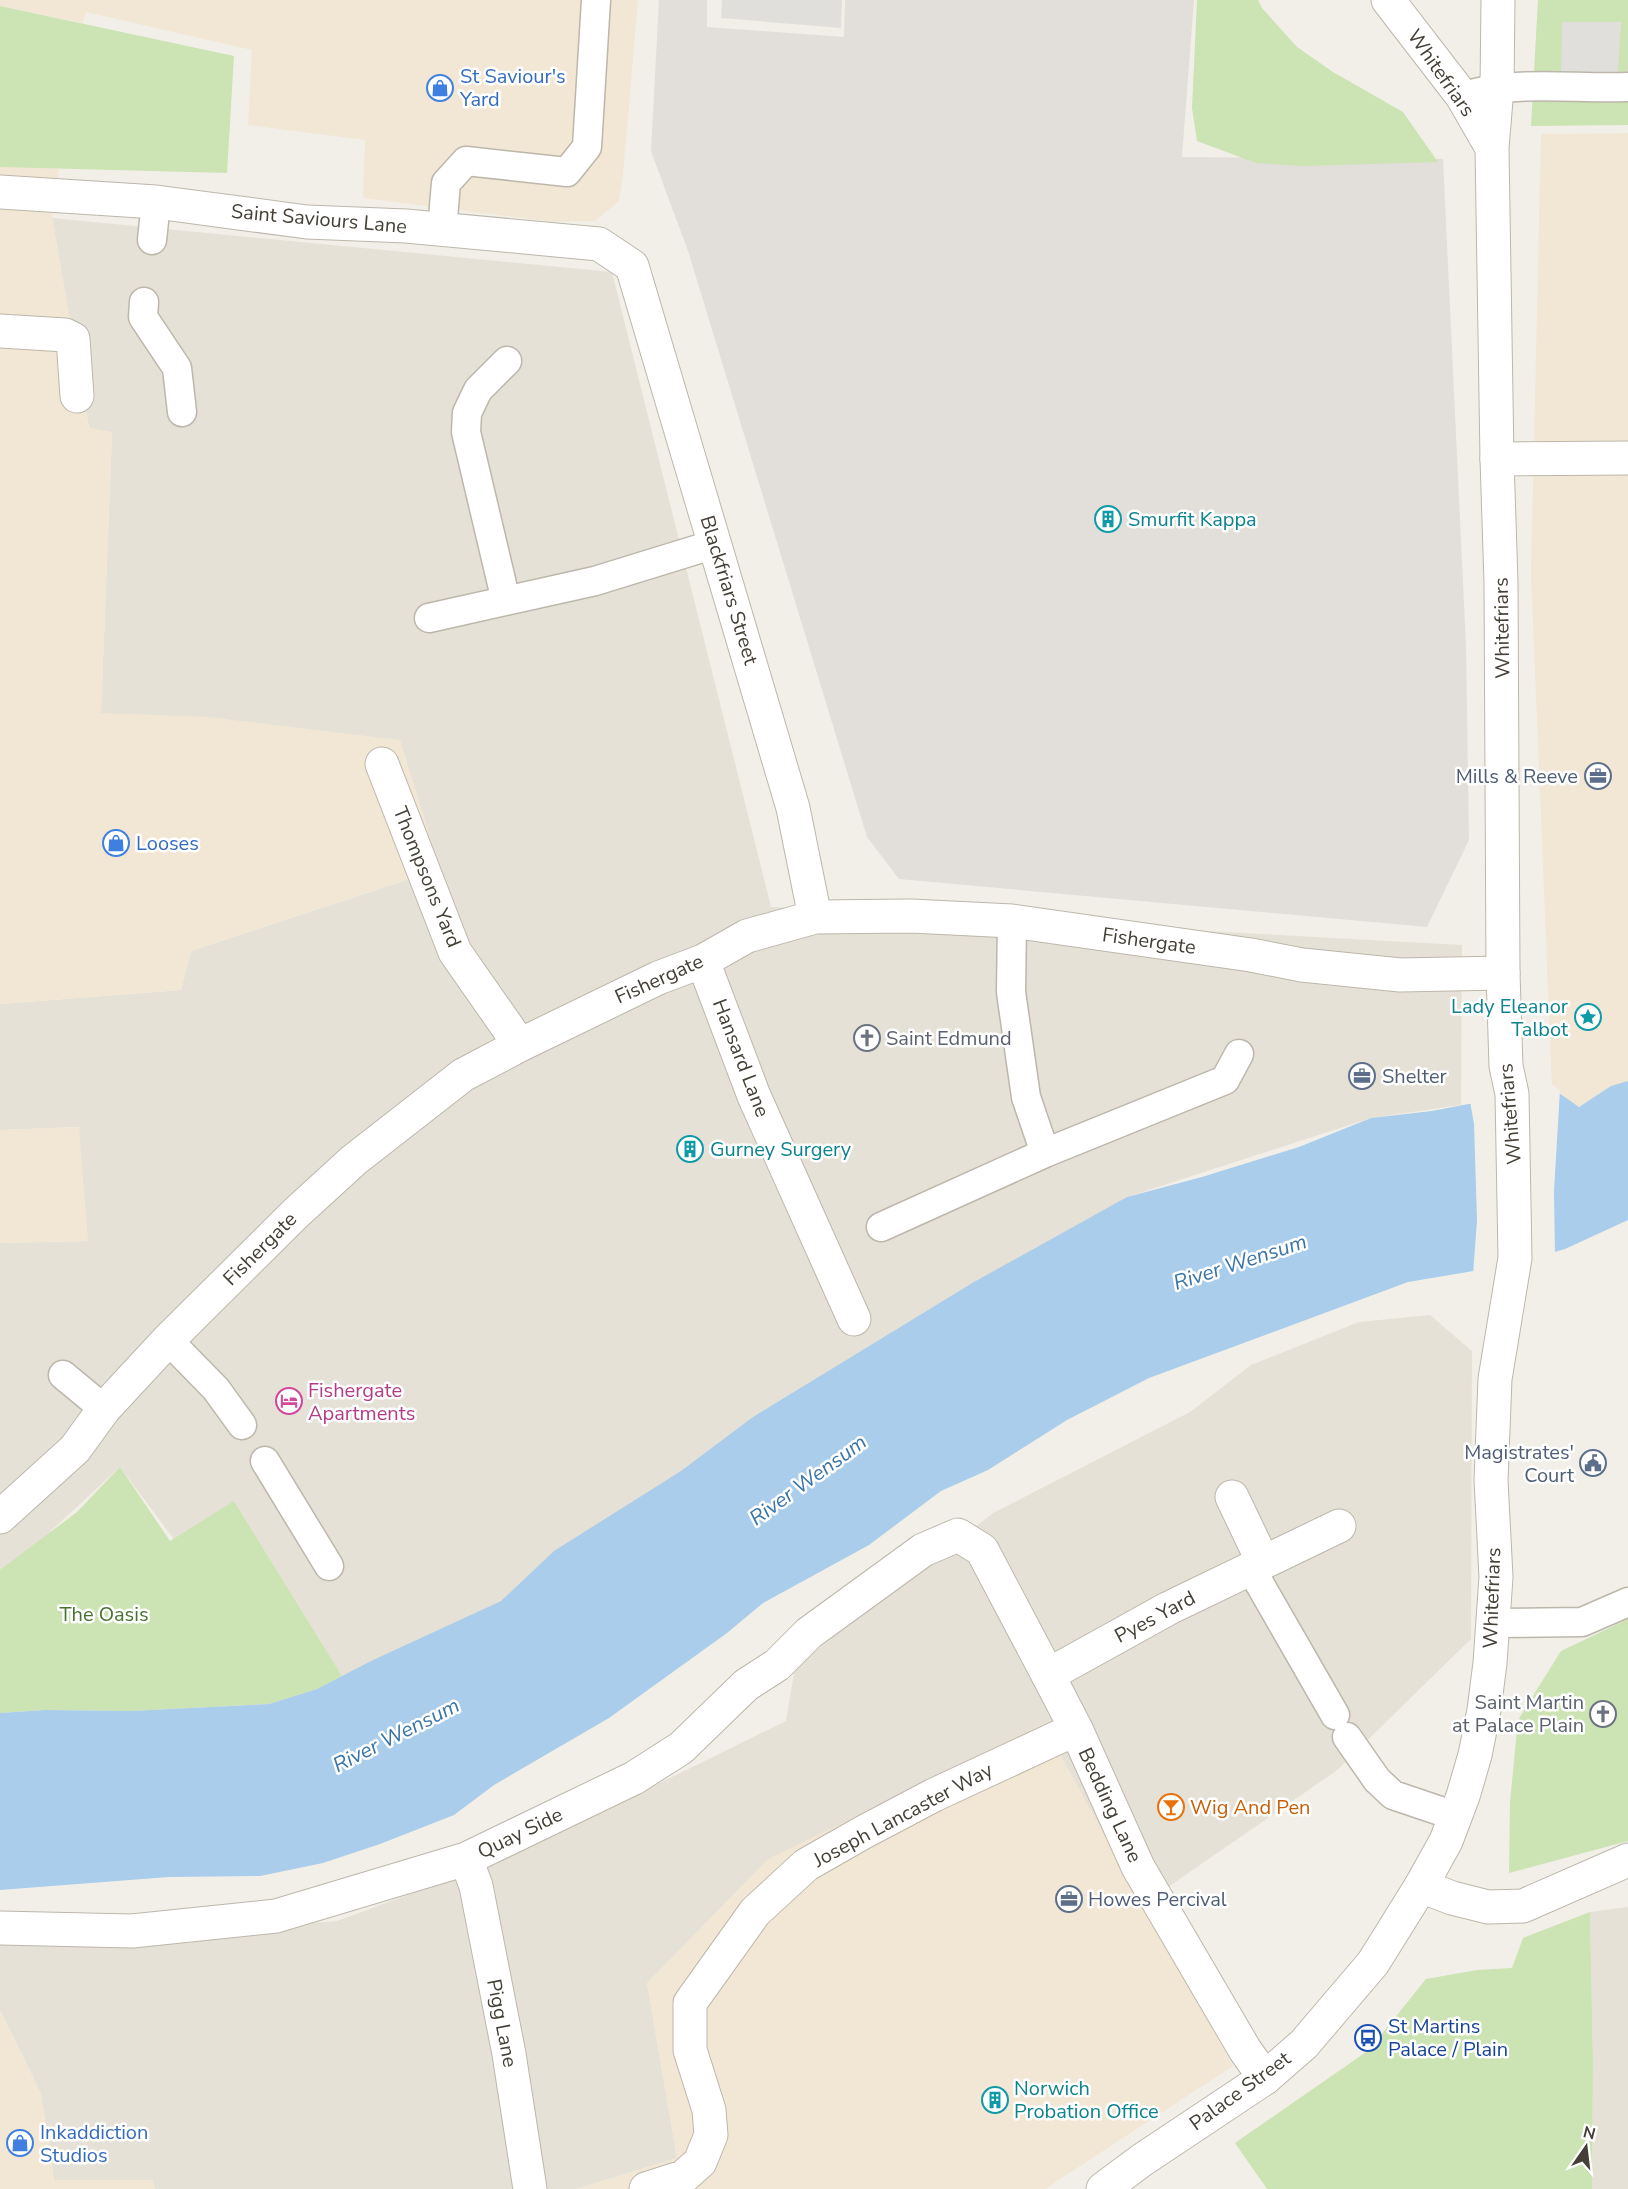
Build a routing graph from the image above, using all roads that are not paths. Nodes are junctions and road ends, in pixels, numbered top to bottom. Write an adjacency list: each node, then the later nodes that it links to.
1 (596, 0): 10 (lane)
2 (1388, 0): 6 (street, Whitefriars)
3 (1498, 0): 5 (street, Whitefriars)
4 (1628, 87): 5 (lane)
5 (1497, 88): 6 (lane); 7 (street, Whitefriars)
6 (1462, 96): 7 (street, Whitefriars)
7 (1491, 148): 19 (street, Whitefriars)
8 (0, 192): 9 (street, Saint Saviours Lane)
9 (156, 202): 10 (street, Saint Saviours Lane); 11 (lane)
10 (442, 230): 12 (street, Saint Saviours Lane)
11 (152, 240)
12 (632, 266): 20 (street, Blackfriars Street)
13 (144, 302): 17 (lane)
14 (0, 331): 16 (street)
15 (507, 361): 21 (lane)
16 (77, 396)
17 (182, 412)
18 (1628, 458): 19 (street)
19 (1497, 459): 27 (street, Whitefriars)
20 (715, 544): 21 (lane); 24 (street, Blackfriars Street)
21 (506, 602): 22 (lane)
22 (429, 618)
23 (382, 764): 28 (street, Thompsons Yard)
24 (815, 917): 25 (street, Fishergate); 26 (street, Fishergate)
25 (1012, 921): 27 (street, Fishergate); 30 (lane)
26 (703, 961): 28 (street, Fishergate); 32 (street, Hansard Lane)
27 (1503, 973): 45 (street, Whitefriars)
28 (520, 1045): 33 (street, Fishergate)
29 (1239, 1054): 30 (lane)
30 (1045, 1153): 31 (lane)
31 (881, 1227)
32 (854, 1319)
33 (168, 1340): 35 (street, Fishergate); 36 (lane)
34 (63, 1375): 35 (lane)
35 (104, 1409): 39 (street, Fishergate)
36 (242, 1425)
37 (266, 1461): 43 (lane)
38 (1232, 1497): 42 (street)
39 (0, 1517)
40 (1339, 1526): 42 (street, Pyes Yard)
41 (958, 1535): 46 (street, Bedding Lane); 49 (street, Quay Side)
42 (1257, 1565): 46 (street, Pyes Yard); 48 (lane)
43 (329, 1566)
44 (1628, 1602): 45 (lane)
45 (1493, 1623): 48 (street, Whitefriars)
46 (1048, 1675): 47 (street, Bedding Lane)
47 (1076, 1729): 53 (street, Bedding Lane); 55 (street, Joseph Lancaster Way)
48 (1455, 1816): 51 (street, Whitefriars)
49 (466, 1859): 52 (street, Quay Side); 54 (street, Pigg Lane)
50 (1628, 1860): 51 (street)
51 (1421, 1886): 53 (street, Palace Street)
52 (0, 1928)
53 (1265, 2078): 56 (street, Palace Street)
54 (530, 2189)
55 (646, 2189)
56 (1103, 2189)

